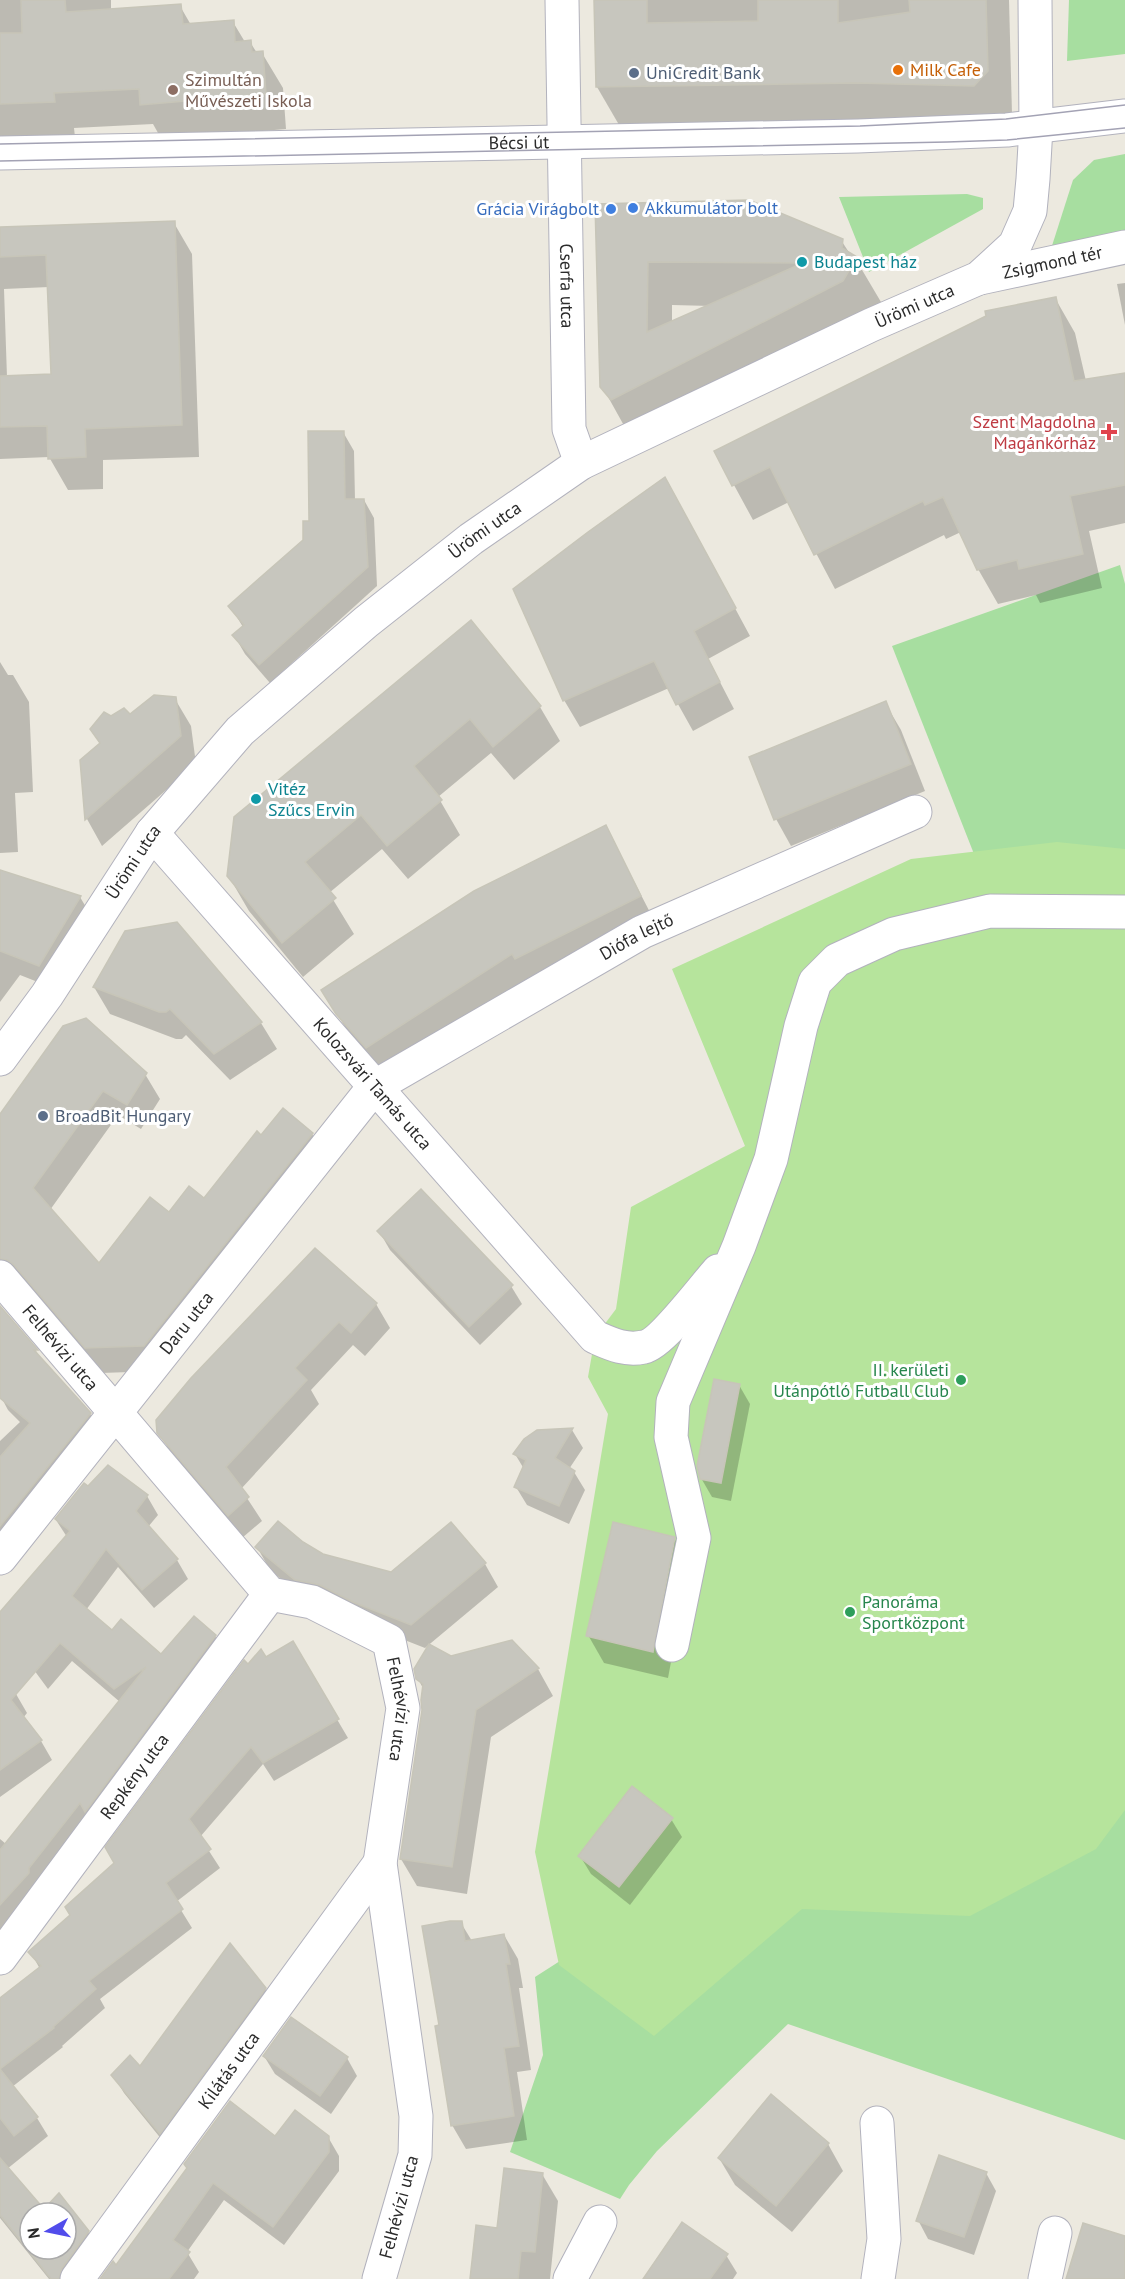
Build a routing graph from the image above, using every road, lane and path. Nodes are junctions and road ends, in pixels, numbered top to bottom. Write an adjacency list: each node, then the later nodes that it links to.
1 (562, 0): 5 (street, Cserfa utca)
2 (1035, 0): 4 (street)
3 (1125, 116): 4 (street)
4 (1036, 127): 5 (street, Bécsi út); 8 (street, Ürömi utca)
5 (565, 142): 6 (street, Bécsi út); 9 (street, Cserfa utca)
6 (0, 153)
7 (1125, 247): 8 (street, Zsigmond tér)
8 (979, 278): 9 (street, Ürömi utca)
9 (581, 463): 11 (street, Ürömi utca)
10 (915, 812): 14 (street, Diófa lejtő)
11 (152, 833): 13 (street, Ürömi utca); 14 (street, Kolozsvári Tamás utca)
12 (1125, 912): 15 (street)
13 (0, 1059)
14 (374, 1087): 15 (street, Kolozsvári Tamás utca); 17 (street, Daru utca)
15 (739, 1246): 20 (street)
16 (0, 1277): 17 (street, Felhévízi utca)
17 (115, 1414): 18 (street, Daru utca); 19 (street, Felhévízi utca)
18 (0, 1558)
19 (270, 1594): 21 (street, Felhévízi utca); 22 (street, Repkény utca)
20 (672, 1645)
21 (380, 1863): 26 (street, Kilátás utca); 27 (street, Felhévízi utca)
22 (0, 1958)
23 (877, 2123): 29 (street)
24 (600, 2222): 28 (street)
25 (1055, 2232): 30 (street)
26 (77, 2279)
27 (379, 2279)
28 (570, 2279)
29 (878, 2279)
30 (1046, 2279)

